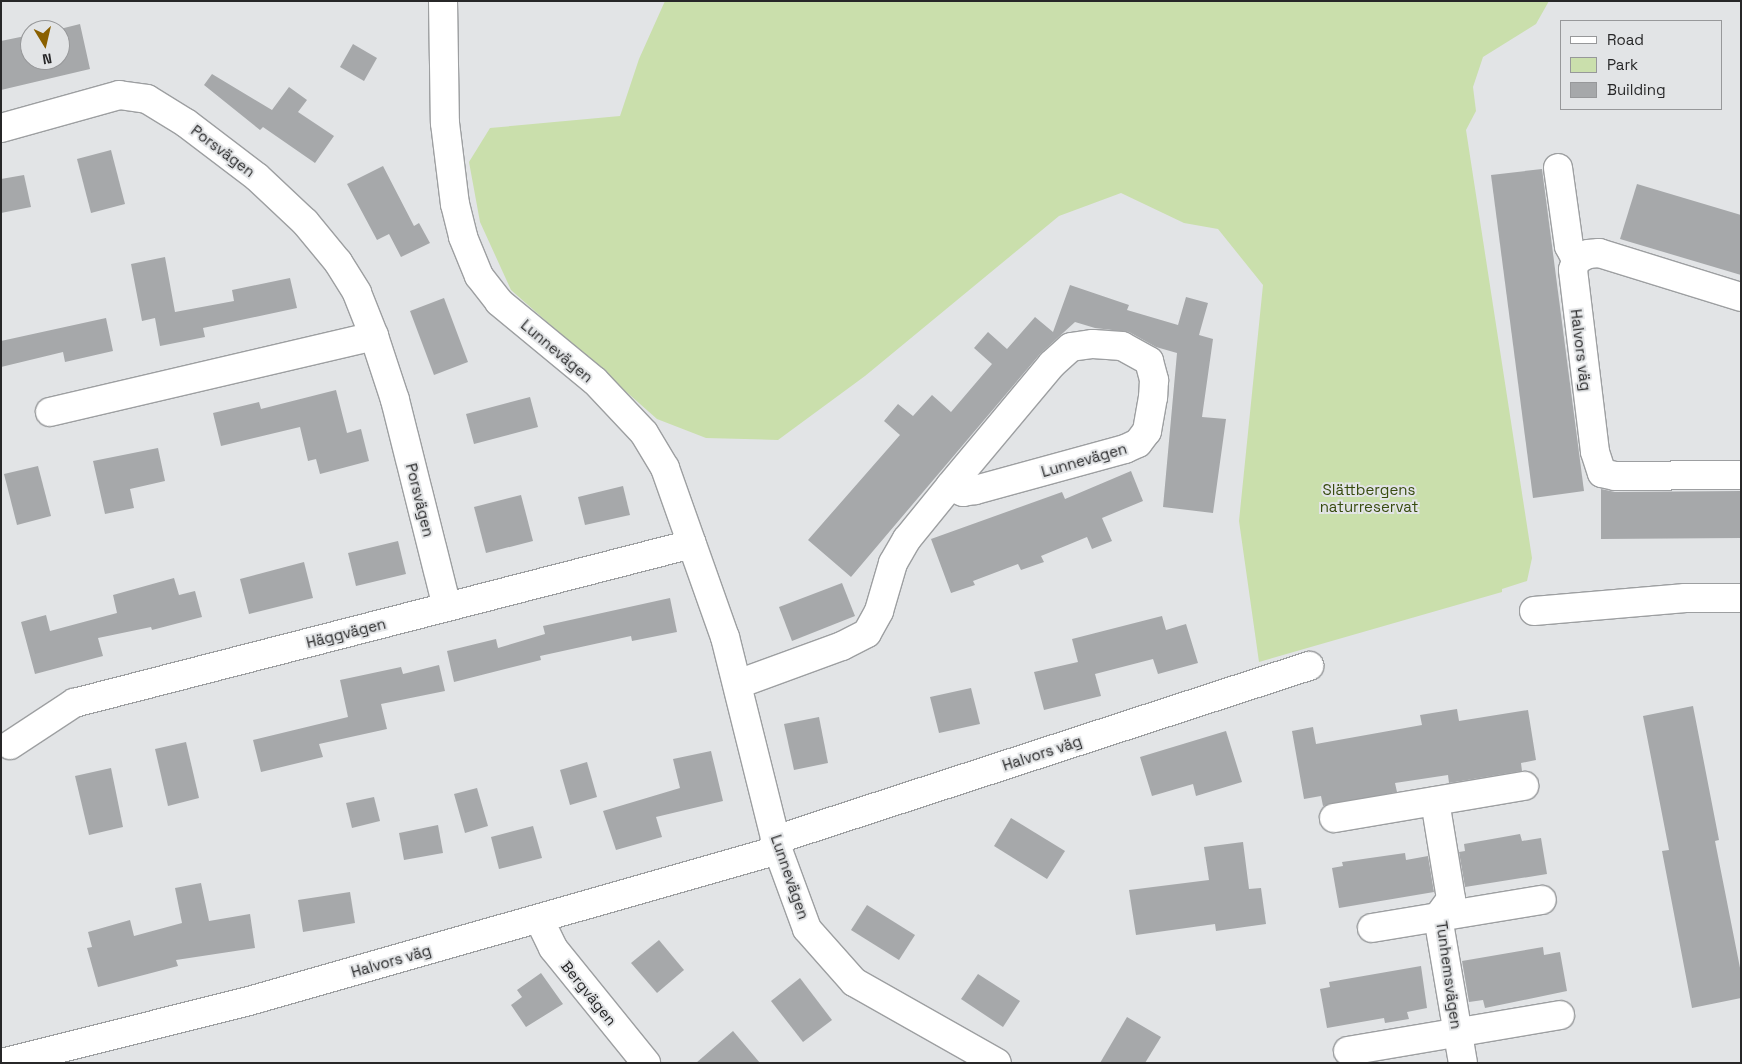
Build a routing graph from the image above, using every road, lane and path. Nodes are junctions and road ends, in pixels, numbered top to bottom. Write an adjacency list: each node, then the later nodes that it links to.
1 (443, 1): 10 (street, Lunnevägen)
2 (1, 128): 6 (street, Porsvägen)
3 (1558, 168): 4 (street)
4 (1576, 260): 5 (street); 8 (street, Halvors väg)
5 (1741, 297)
6 (374, 336): 7 (street); 12 (street, Porsvägen)
7 (50, 412)
8 (1741, 475)
9 (950, 486): 9 (street, Lunnevägen); 15 (street, Lunnevägen)
10 (692, 544): 12 (street, Häggvägen); 15 (street, Lunnevägen)
11 (1741, 598): 13 (street)
12 (447, 606): 16 (street, Häggvägen)
13 (1534, 611)
14 (1309, 666): 20 (street, Halvors väg)
15 (738, 684): 20 (street, Lunnevägen)
16 (10, 745)
17 (1524, 786): 18 (street)
18 (1435, 801): 19 (street); 22 (street, Tunhemsvägen)
19 (1334, 818)
20 (777, 845): 23 (street, Halvors väg); 30 (street, Lunnevägen)
21 (1542, 900): 22 (street)
22 (1438, 917): 24 (street); 26 (street, Tunhemsvägen)
23 (540, 919): 28 (street, Halvors väg); 29 (street, Bergvägen)
24 (1372, 928)
25 (1560, 1016): 26 (street)
26 (1458, 1033): 27 (street); 31 (street, Tunhemsvägen)
27 (1348, 1051)
28 (2, 1063)
29 (646, 1063)
30 (997, 1063)
31 (1463, 1063)

